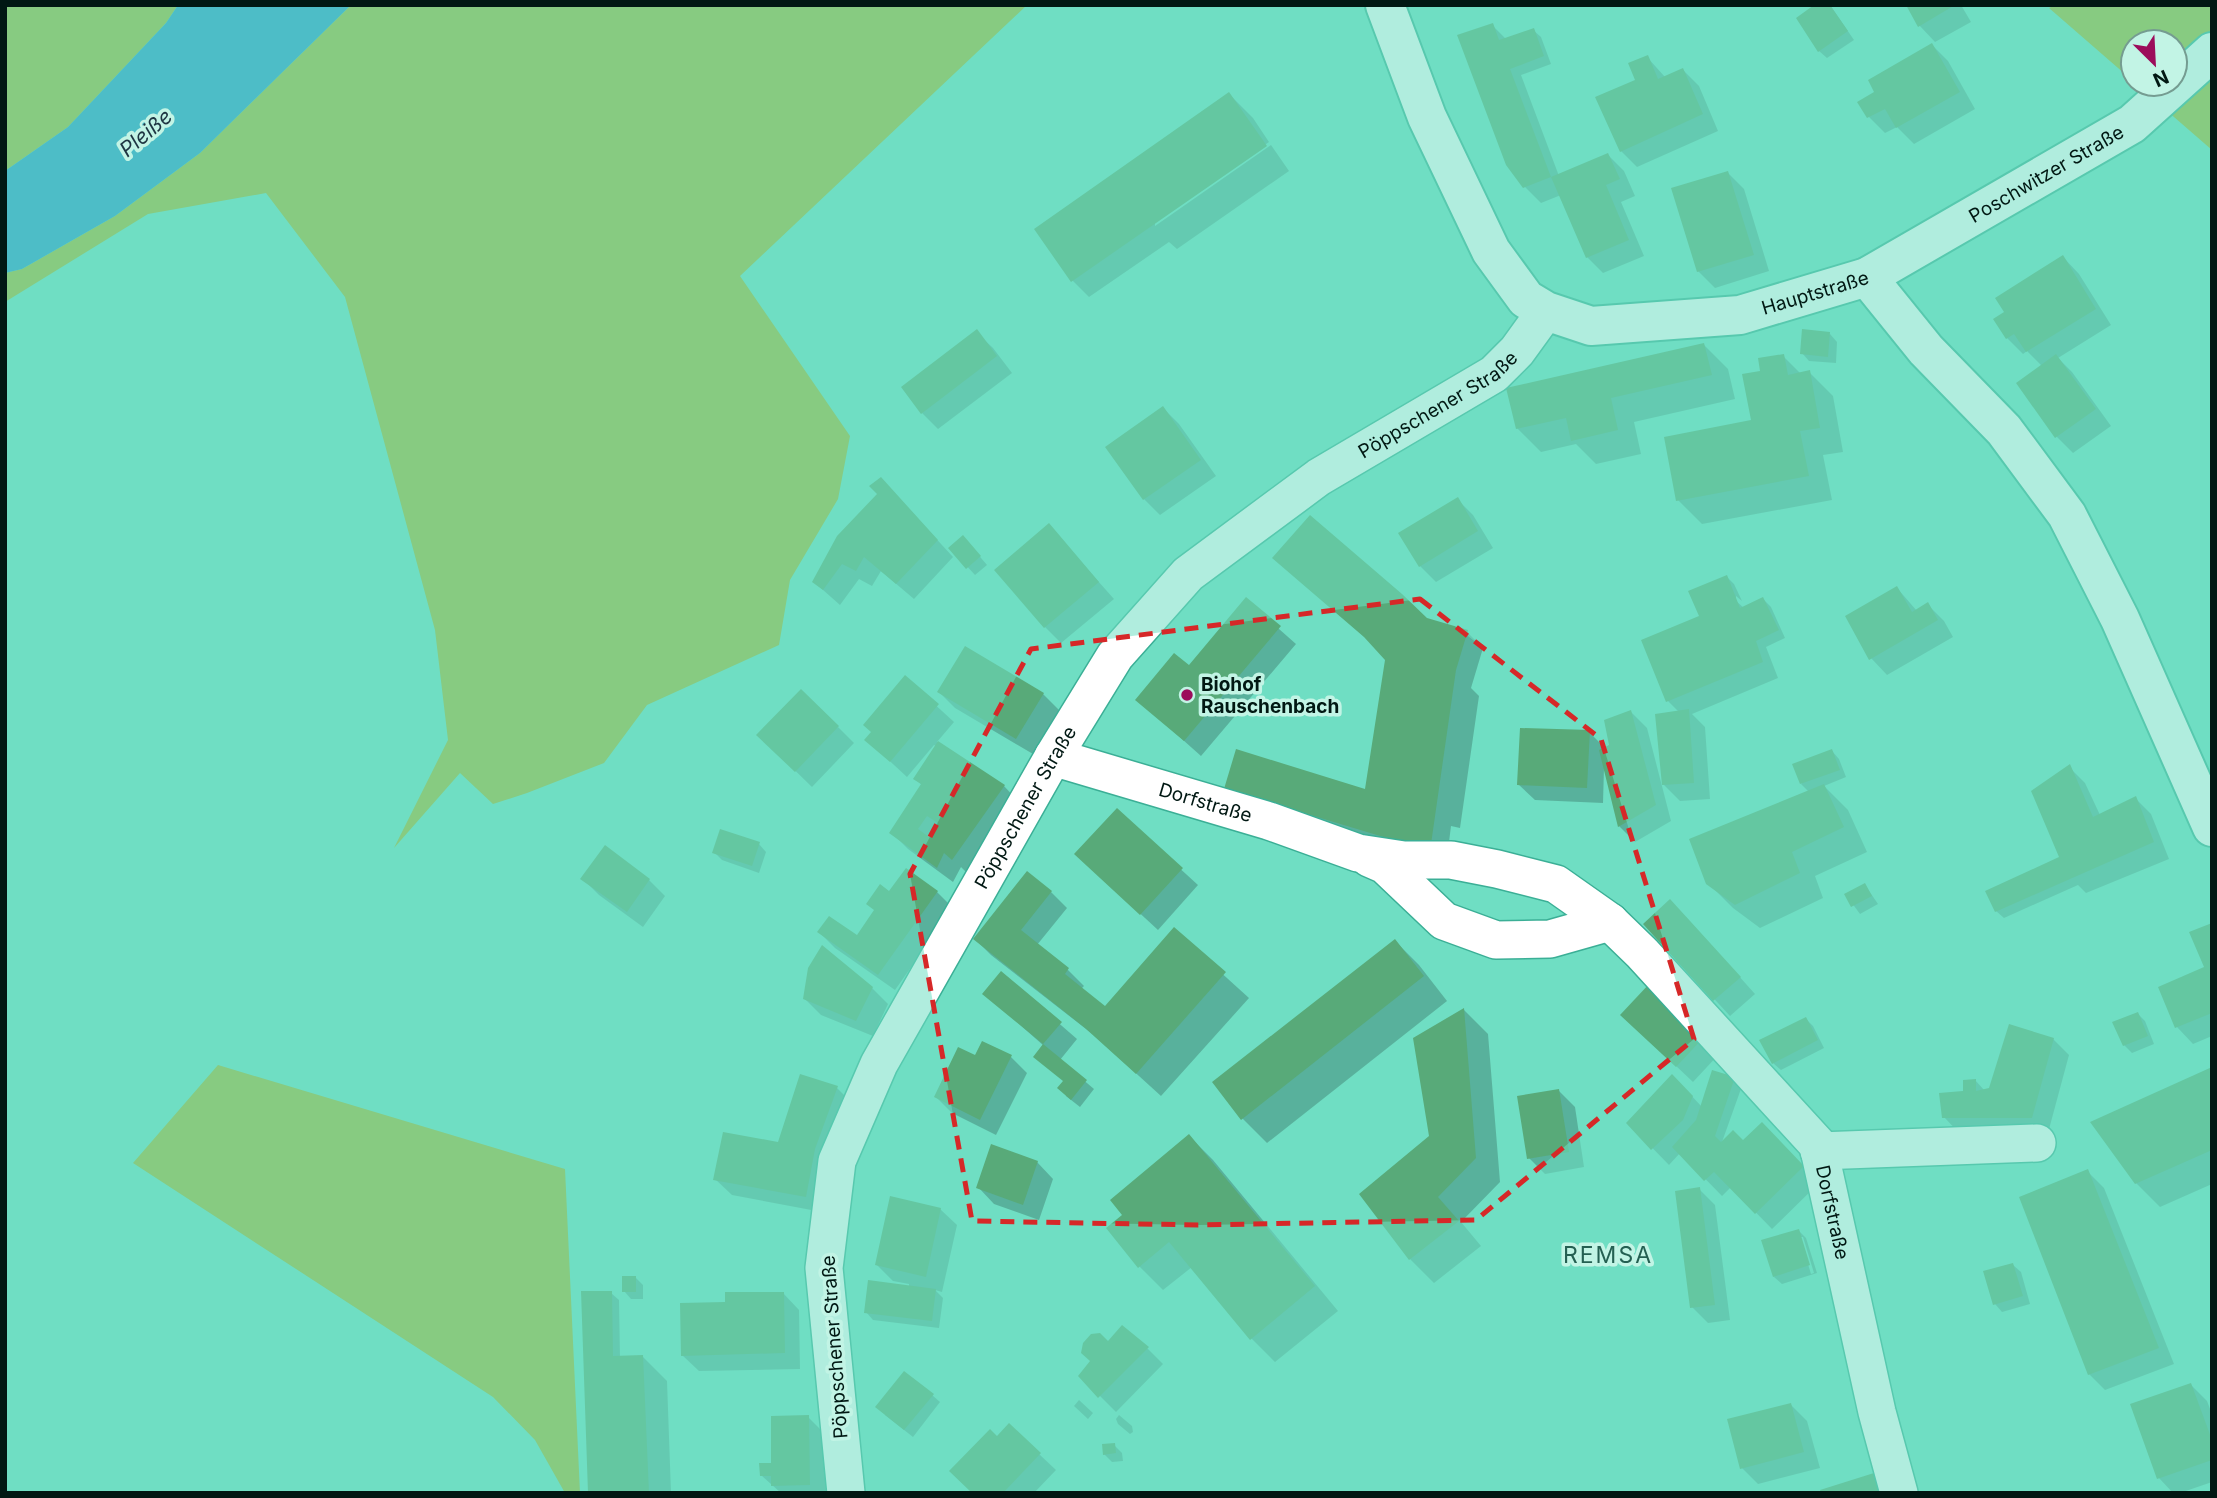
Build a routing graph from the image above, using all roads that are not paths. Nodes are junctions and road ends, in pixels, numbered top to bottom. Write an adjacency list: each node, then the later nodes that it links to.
1 (1385, 5): 4 (street, Hauptstraße)
2 (2212, 52): 3 (street, Poschwitzer Straße)
3 (1867, 277): 4 (street, Hauptstraße); 6 (street, Hauptstraße)
4 (1546, 311): 5 (street, Pöppschener Straße)
5 (1052, 757): 7 (street, Dorfstraße); 11 (street, Pöppschener Straße)
6 (2212, 827)
7 (1358, 853): 8 (street, Dorfstraße); 8 (street, Dorfstraße)
8 (1609, 922): 10 (street, Dorfstraße)
9 (2037, 1143): 10 (street)
10 (1819, 1151): 12 (street, Dorfstraße)
11 (846, 1493)
12 (1899, 1493)

